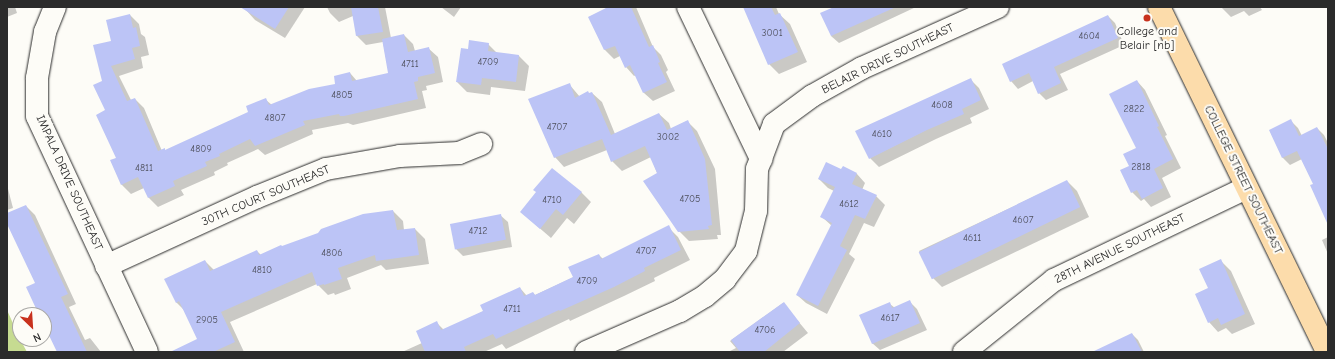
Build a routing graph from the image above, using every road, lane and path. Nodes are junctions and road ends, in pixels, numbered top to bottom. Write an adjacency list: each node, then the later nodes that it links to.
1 (55, 7): 8 (street, IMPALA DRIVE SOUTHEAST)
2 (688, 7): 6 (street)
3 (998, 7): 6 (street, BELAIR DRIVE SOUTHEAST)
4 (1159, 7): 7 (main road, COLLEGE STREET SOUTHEAST)
5 (481, 144): 8 (street, 30TH COURT SOUTHEAST)
6 (761, 159): 10 (street, BELAIR DRIVE SOUTHEAST)
7 (1246, 188): 11 (street, 28TH AVENUE SOUTHEAST); 12 (main road, COLLEGE STREET SOUTHEAST)
8 (106, 266): 9 (street, IMPALA DRIVE SOUTHEAST)
9 (147, 352)
10 (586, 352)
11 (964, 352)
12 (1327, 352)

